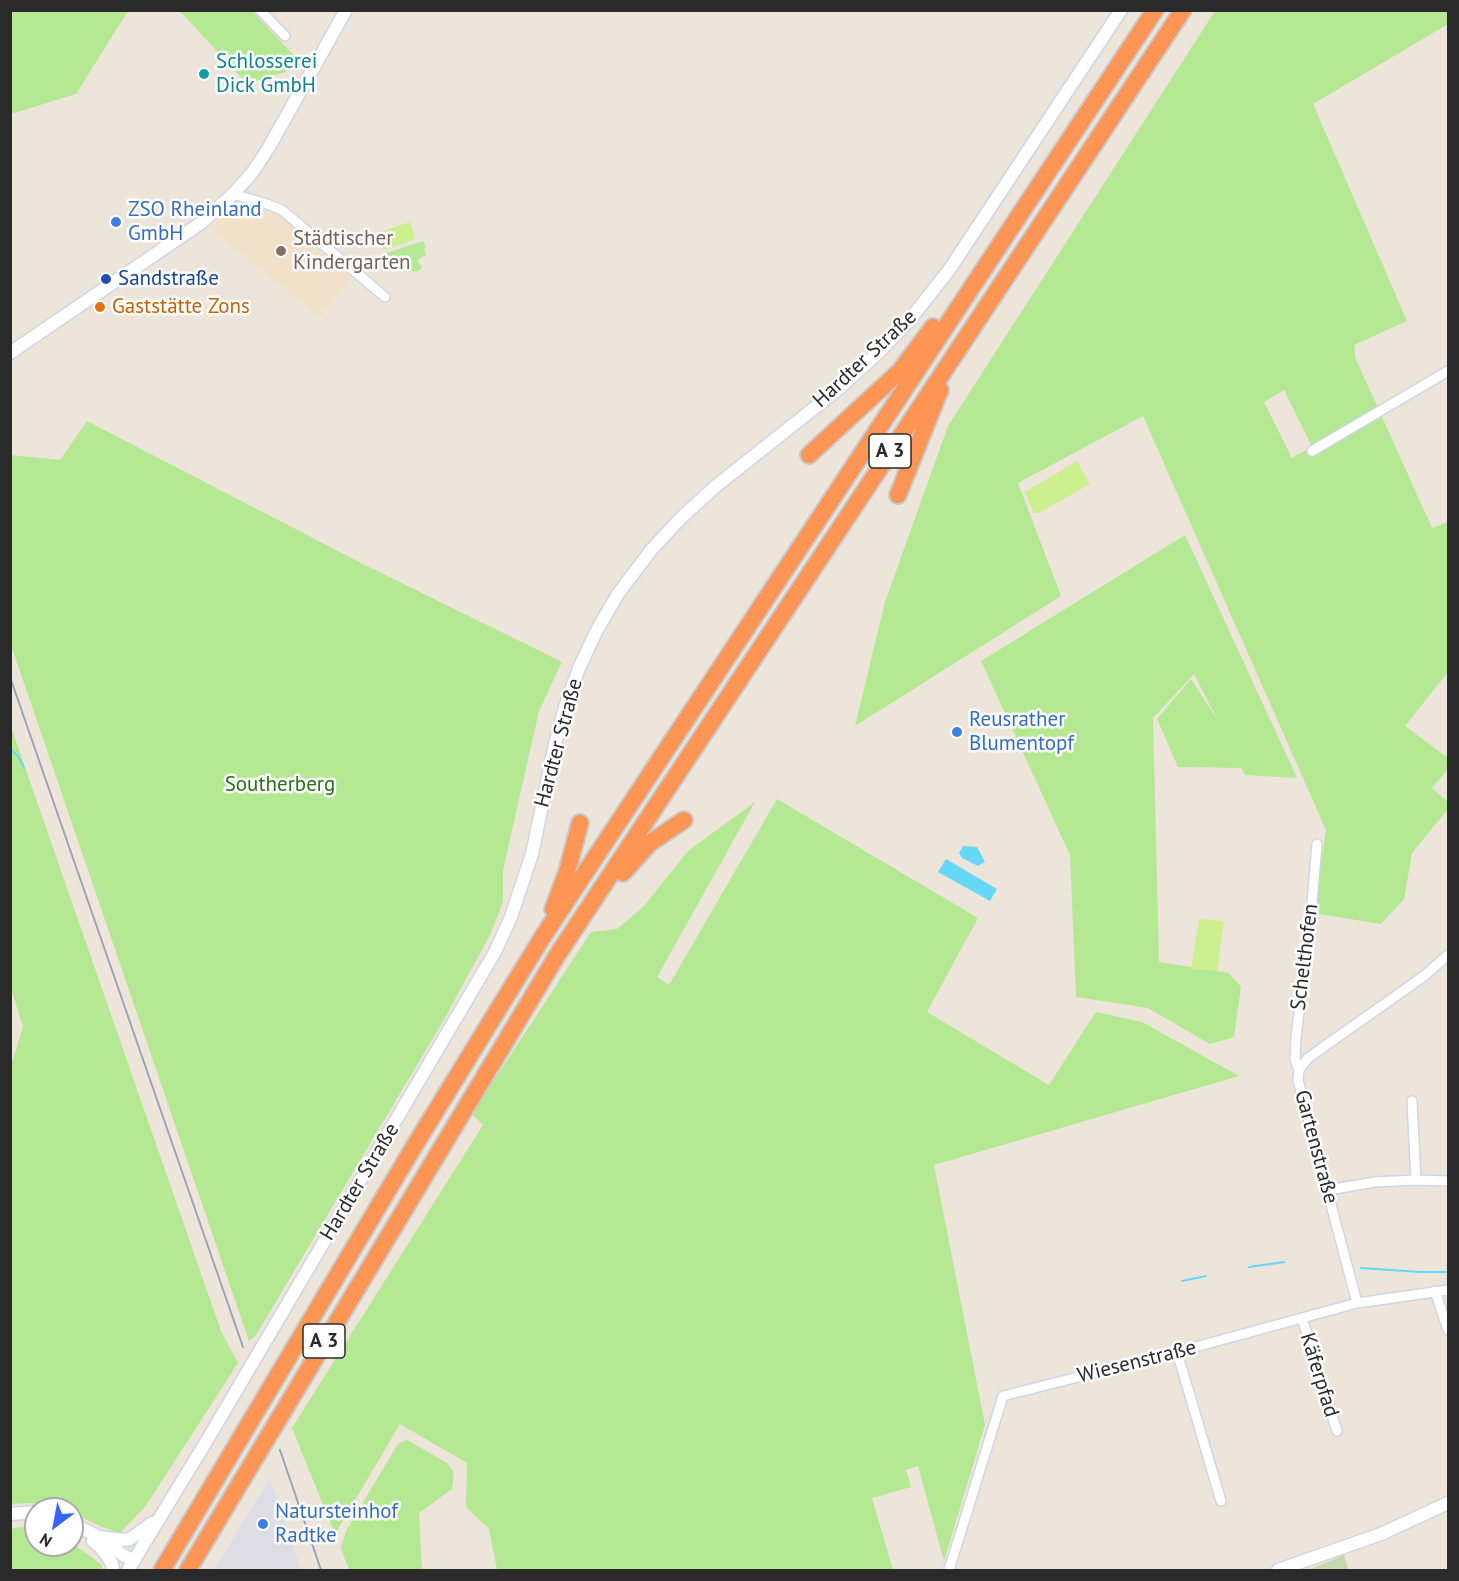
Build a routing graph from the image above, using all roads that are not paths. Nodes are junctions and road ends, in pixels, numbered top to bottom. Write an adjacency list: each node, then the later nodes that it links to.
1 (260, 10): 6 (street)
2 (346, 10): 7 (main road)
3 (1121, 10): 36 (main road, Hardter Straße)
4 (1155, 10): 9 (highway, A 3)
5 (1183, 10): 10 (highway, A 3)
6 (285, 36)
7 (233, 194): 8 (street); 11 (main road)
8 (385, 297)
9 (963, 302): 14 (highway); 20 (highway, A 3)
10 (963, 339): 15 (highway); 19 (highway, A 3)
11 (10, 353)
12 (1449, 371): 13 (street)
13 (1311, 451)
14 (809, 455)
15 (898, 495)
16 (684, 820): 19 (highway)
17 (580, 824): 20 (highway)
18 (1317, 844): 22 (street, Schelthofen)
19 (599, 892): 43 (highway, A 3)
20 (542, 938): 42 (highway, A 3)
21 (1449, 955): 22 (street, Gartenstraße)
22 (1299, 1070): 26 (street, Gartenstraße)
23 (1412, 1101): 24 (street)
24 (1416, 1180): 25 (street); 26 (street)
25 (1449, 1181)
26 (1328, 1190): 29 (street, Gartenstraße)
27 (1449, 1290): 28 (street, Wiesenstraße)
28 (1435, 1291): 29 (street, Wiesenstraße); 31 (street)
29 (1357, 1303): 30 (street, Wiesenstraße)
30 (1302, 1318): 32 (street, Wiesenstraße); 33 (street, Käferpfad)
31 (1449, 1330)
32 (1177, 1352): 34 (street); 44 (street, Wiesenstraße)
33 (1336, 1431)
34 (1221, 1502)
35 (1449, 1503): 45 (main road)
36 (165, 1510): 39 (main road); 40 (main road, Hardter Straße)
37 (84, 1530): 39 (main road)
38 (84, 1534): 41 (main road)
39 (99, 1537): 40 (main road)
40 (131, 1565)
41 (112, 1570)
42 (162, 1570)
43 (188, 1570)
44 (949, 1570)
45 (1278, 1570)

